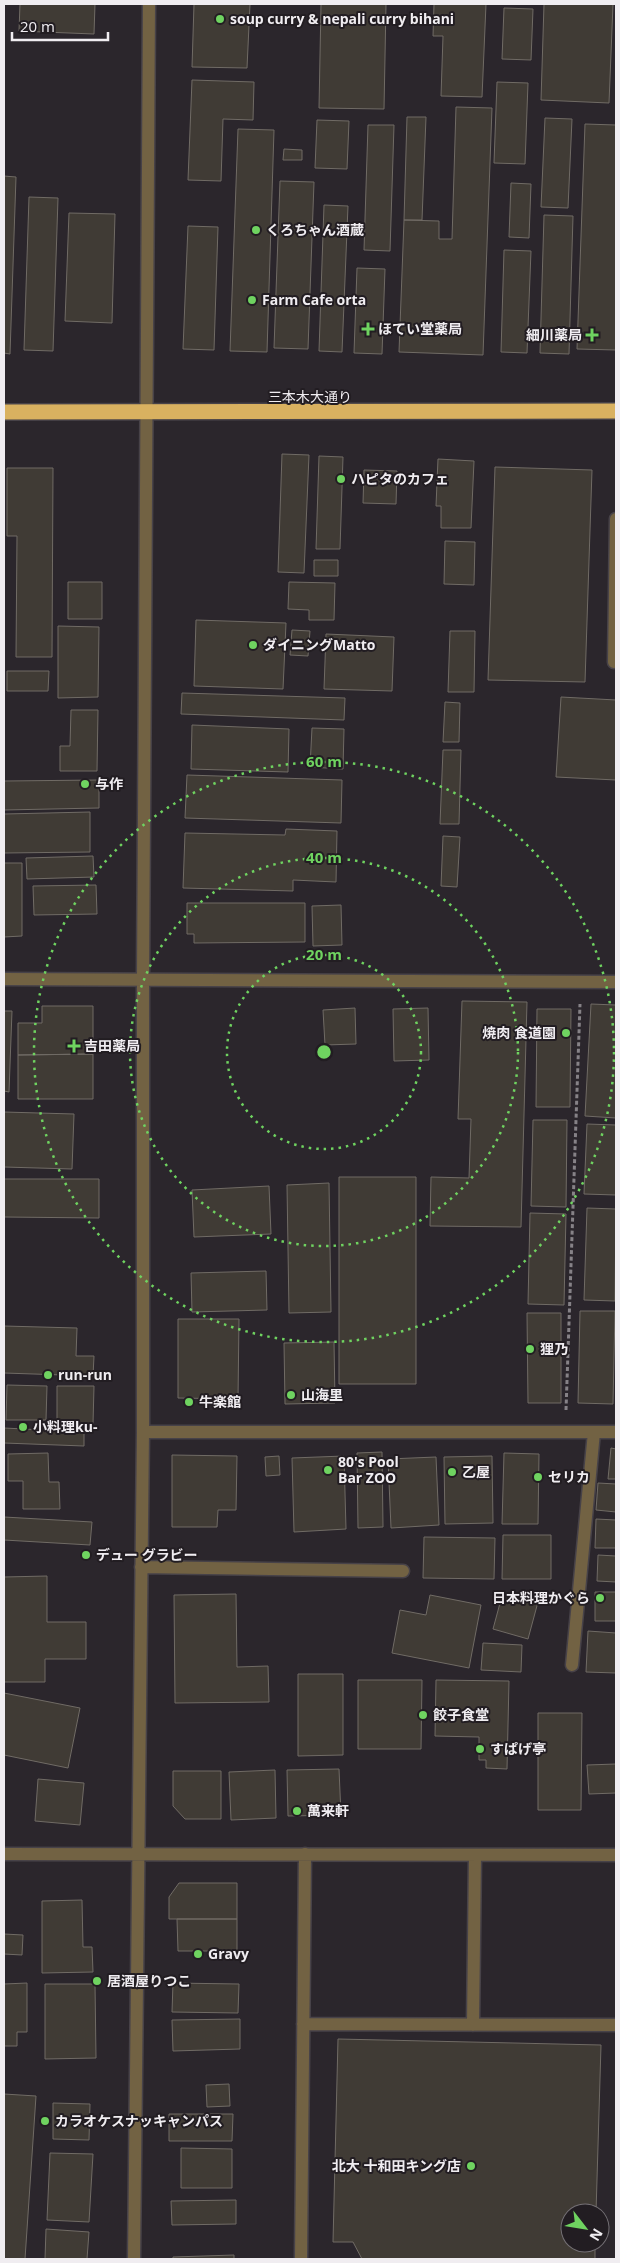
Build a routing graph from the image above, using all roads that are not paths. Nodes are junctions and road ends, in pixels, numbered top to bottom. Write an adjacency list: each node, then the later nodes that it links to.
1 (149, 4): 4 (street)
2 (616, 411): 4 (highway, 三本木大通り)
3 (4, 412): 4 (highway, 三本木大通り)
4 (146, 413): 8 (street)
5 (616, 519): 6 (street)
6 (614, 662)
7 (4, 979): 8 (street)
8 (143, 979): 9 (street); 10 (street)
9 (616, 982)
10 (143, 1432): 11 (street); 13 (street)
11 (594, 1432): 12 (street); 15 (street)
12 (616, 1432)
13 (142, 1567): 14 (street); 16 (street)
14 (403, 1572)
15 (572, 1665)
16 (138, 1853): 17 (street); 18 (street); 25 (street)
17 (4, 1854)
18 (305, 1854): 19 (street); 21 (street)
19 (475, 1855): 20 (street); 22 (street)
20 (616, 1855)
21 (303, 2024): 22 (street); 24 (street)
22 (473, 2025): 23 (street)
23 (616, 2025)
24 (301, 2258)
25 (134, 2259)

